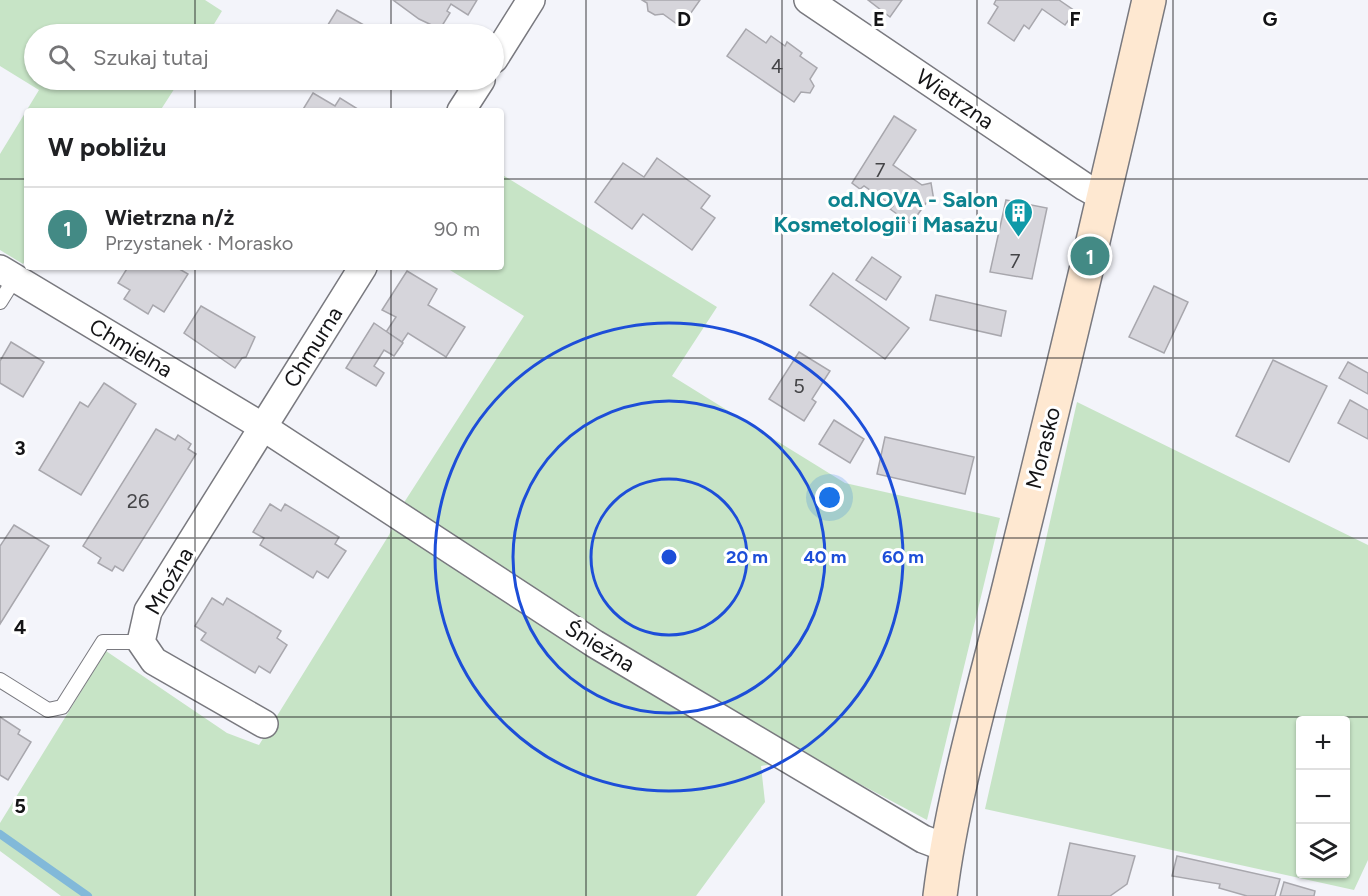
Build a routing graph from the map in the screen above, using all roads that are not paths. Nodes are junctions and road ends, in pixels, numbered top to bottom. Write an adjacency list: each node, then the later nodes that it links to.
1 (531, 0): 4 (street)
2 (808, 0): 7 (street, Wietrzna)
3 (1149, 0): 7 (street, Morasko)
4 (504, 43)
5 (475, 90): 6 (street)
6 (463, 108)
7 (1103, 197): 15 (street, Morasko)
8 (361, 270): 11 (street, Chmurna)
9 (8, 273): 10 (lane); 11 (street, Chmielna)
10 (0, 302)
11 (263, 427): 12 (street, Mroźna); 15 (street, Śnieżna)
12 (141, 642): 13 (lane); 14 (street, Mroźna)
13 (0, 680)
14 (264, 724)
15 (947, 848): 16 (street, Morasko)
16 (940, 896)

